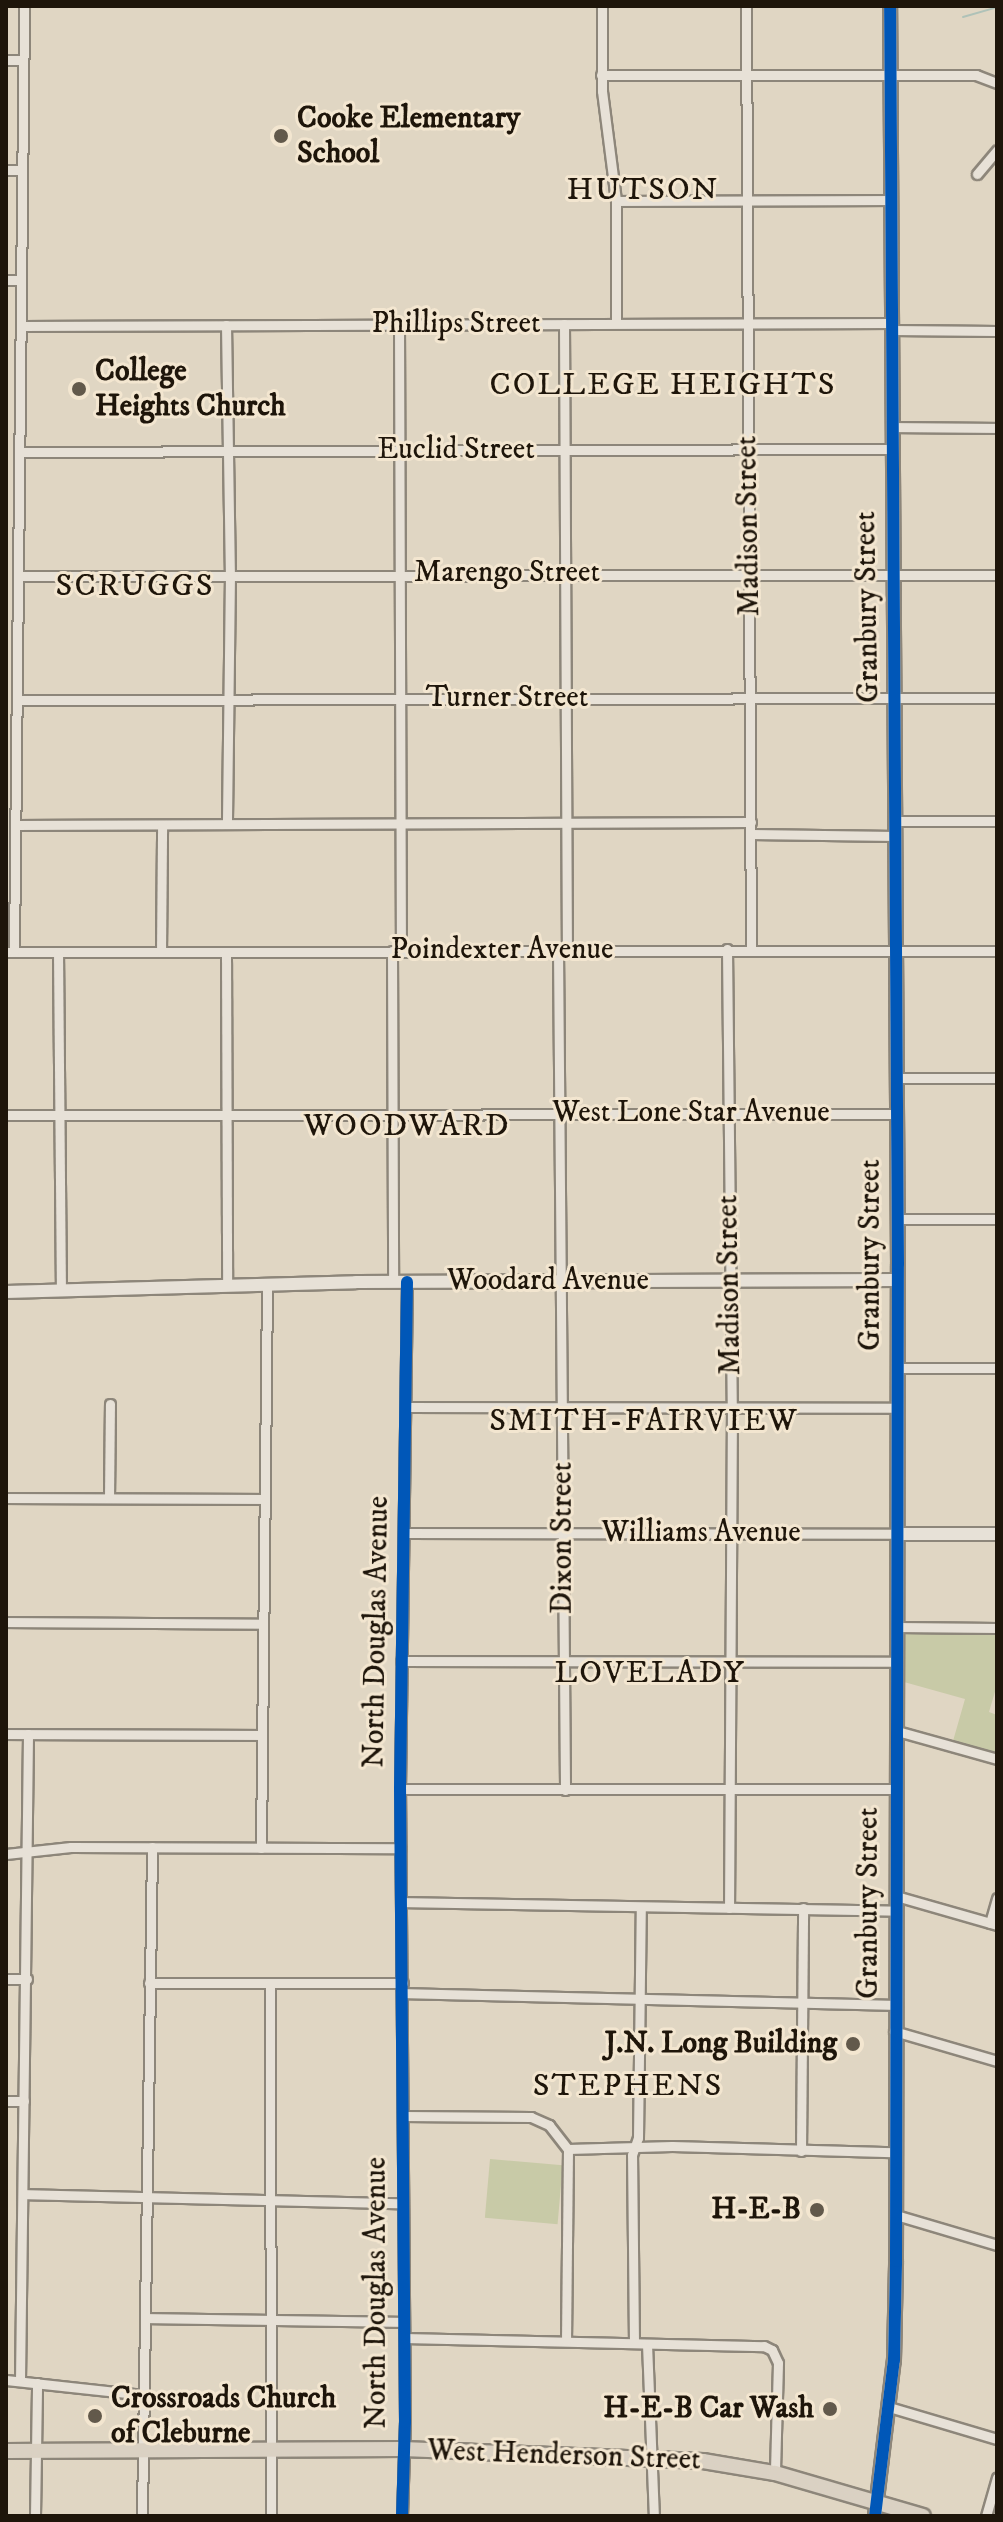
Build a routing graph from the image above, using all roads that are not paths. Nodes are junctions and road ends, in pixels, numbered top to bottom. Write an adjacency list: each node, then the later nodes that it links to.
1 (24, 6): 6 (street)
2 (602, 6): 7 (street)
3 (746, 6): 8 (street, Madison Street)
4 (890, 6): 9 (street, Granbury Street)
5 (6, 60): 6 (street)
6 (23, 60): 13 (street)
7 (601, 75): 8 (street); 16 (street)
8 (746, 75): 9 (street); 17 (street, Madison Street)
9 (891, 76): 10 (street); 15 (street, Granbury Street)
10 (997, 83)
11 (997, 150): 14 (street)
12 (6, 170): 13 (street)
13 (22, 170): 19 (street)
14 (977, 174)
15 (891, 200): 17 (street); 26 (street, Granbury Street)
16 (616, 201): 17 (street); 20 (street)
17 (746, 201): 21 (street, Madison Street)
18 (6, 280): 19 (street)
19 (21, 280): 25 (street)
20 (616, 323): 21 (street, Phillips Street); 23 (street, Phillips Street)
21 (748, 323): 26 (street, Phillips Street); 30 (street, Madison Street)
22 (399, 324): 23 (street, Phillips Street); 24 (street, Phillips Street); 33 (street, North Douglas Avenue)
23 (564, 324): 31 (street, Dixon Street)
24 (226, 325): 25 (street, Phillips Street); 34 (street)
25 (21, 326): 35 (street)
26 (892, 327): 27 (street, Phillips Street); 28 (street, Granbury Street)
27 (997, 331)
28 (892, 427): 29 (street); 32 (street, Granbury Street)
29 (997, 428)
30 (749, 448): 31 (street, Euclid Street); 32 (street, Euclid Street); 39 (street, Madison Street)
31 (566, 449): 33 (street, Euclid Street); 37 (street, Dixon Street)
32 (893, 449): 40 (street, Granbury Street)
33 (400, 450): 34 (street, Euclid Street); 36 (street, North Douglas Avenue)
34 (227, 451): 35 (street, Euclid Street); 38 (street)
35 (20, 452): 42 (street)
36 (400, 573): 37 (street, Marengo Street); 38 (street, Marengo Street); 48 (street, North Douglas Avenue)
37 (566, 573): 39 (street, Marengo Street); 43 (street, Dixon Street)
38 (230, 574): 42 (street, Marengo Street); 47 (street)
39 (749, 574): 40 (street, Marengo Street); 45 (street, Madison Street)
40 (893, 574): 41 (street, Marengo Street); 44 (street, Granbury Street)
41 (997, 575)
42 (18, 576): 49 (street)
43 (567, 697): 45 (street, Turner Street); 48 (street, Turner Street); 50 (street, Dixon Street)
44 (894, 697): 45 (street, Turner Street); 46 (street, Turner Street); 51 (street, Granbury Street)
45 (751, 698): 53 (street, Madison Street)
46 (997, 698)
47 (228, 699): 48 (street, Turner Street); 49 (street, Turner Street); 54 (street)
48 (401, 699): 55 (street, North Douglas Avenue)
49 (17, 700): 56 (street)
50 (568, 821): 53 (street); 55 (street); 62 (street, Dixon Street)
51 (895, 821): 52 (street); 59 (street, Granbury Street)
52 (997, 821)
53 (751, 822): 58 (street, Madison Street)
54 (227, 823): 55 (street); 57 (street)
55 (401, 824): 64 (street, North Douglas Avenue)
56 (15, 825): 57 (street); 66 (street)
57 (162, 825): 68 (street)
58 (751, 834): 59 (street); 61 (street, Madison Street)
59 (895, 836): 63 (street, Granbury Street)
60 (727, 949): 61 (street, Poindexter Avenue); 62 (street, Poindexter Avenue); 75 (street, Madison Street)
61 (751, 949): 63 (street, Poindexter Avenue)
62 (563, 950): 64 (street, Poindexter Avenue); 73 (street, Dixon Street)
63 (895, 950): 65 (street, Poindexter Avenue); 70 (street, Granbury Street)
64 (397, 951): 69 (street, Poindexter Avenue); 72 (street, North Douglas Avenue)
65 (997, 951)
66 (10, 952): 67 (street, Poindexter Avenue)
67 (58, 952): 68 (street, Poindexter Avenue); 78 (street)
68 (161, 952): 69 (street, Poindexter Avenue)
69 (226, 952): 74 (street)
70 (896, 1078): 71 (street); 76 (street, Granbury Street)
71 (997, 1078)
72 (393, 1113): 73 (street, West Lone Star Avenue); 74 (street, West Lone Star Avenue); 84 (street, North Douglas Avenue)
73 (560, 1113): 75 (street, West Lone Star Avenue); 82 (street, Dixon Street)
74 (226, 1114): 78 (street, West Lone Star Avenue); 86 (street)
75 (728, 1114): 76 (street, West Lone Star Avenue); 83 (street, Madison Street)
76 (896, 1114): 79 (street, Granbury Street)
77 (6, 1115): 78 (street, West Lone Star Avenue)
78 (59, 1116): 87 (street)
79 (897, 1219): 80 (street); 81 (street, Granbury Street)
80 (997, 1219)
81 (898, 1280): 83 (street, Woodard Avenue); 89 (street, Granbury Street)
82 (562, 1281): 83 (street, Woodard Avenue); 84 (street, Woodard Avenue); 92 (street, Dixon Street)
83 (729, 1281): 94 (street, Madison Street)
84 (400, 1282): 85 (street, Woodard Avenue); 93 (street, North Douglas Avenue)
85 (267, 1284): 86 (street, Woodard Avenue); 98 (street)
86 (227, 1285): 87 (street, Woodard Avenue)
87 (61, 1290): 88 (street, Woodard Avenue)
88 (6, 1292)
89 (898, 1368): 90 (street); 95 (street, Granbury Street)
90 (997, 1368)
91 (110, 1404): 97 (street)
92 (562, 1406): 93 (street); 94 (street); 101 (street, Dixon Street)
93 (407, 1407): 100 (street, North Douglas Avenue)
94 (732, 1407): 95 (street); 99 (street, Madison Street)
95 (898, 1408): 102 (street, Granbury Street)
96 (6, 1498): 97 (street)
97 (109, 1498): 98 (street)
98 (265, 1499): 105 (street)
99 (731, 1532): 101 (street, Williams Avenue); 102 (street, Williams Avenue); 111 (street, Madison Street)
100 (405, 1533): 101 (street, Williams Avenue); 108 (street, North Douglas Avenue)
101 (563, 1533): 110 (street, Dixon Street)
102 (897, 1534): 103 (street, Williams Avenue); 106 (street, Granbury Street)
103 (997, 1534)
104 (6, 1622): 105 (street)
105 (262, 1624): 115 (street)
106 (897, 1627): 107 (street); 109 (street, Granbury Street)
107 (997, 1628)
108 (401, 1661): 110 (street); 117 (street, North Douglas Avenue)
109 (897, 1662): 111 (street); 112 (street, Granbury Street)
110 (564, 1663): 111 (street); 120 (street, Dixon Street)
111 (731, 1663): 118 (street, Madison Street)
112 (897, 1731): 116 (street); 119 (street, Granbury Street)
113 (6, 1734): 114 (street)
114 (28, 1734): 115 (street); 124 (street)
115 (262, 1735): 122 (street)
116 (997, 1759)
117 (400, 1789): 120 (street); 123 (street, North Douglas Avenue)
118 (731, 1789): 119 (street); 120 (street); 130 (street, Madison Street)
119 (896, 1789): 126 (street, Granbury Street)
120 (565, 1790)
121 (152, 1847): 122 (street); 124 (street); 136 (street)
122 (261, 1848): 123 (street)
123 (401, 1848): 128 (street, North Douglas Avenue)
124 (28, 1850): 125 (street); 135 (street)
125 (6, 1854)
126 (896, 1896): 132 (street, Granbury Street); 133 (street)
127 (997, 1898): 133 (street)
128 (402, 1902): 129 (street); 138 (street, North Douglas Avenue)
129 (641, 1907): 130 (street); 139 (street)
130 (729, 1908): 131 (street)
131 (803, 1908): 132 (street); 140 (street)
132 (896, 1911): 141 (street, Granbury Street)
133 (994, 1924)
134 (6, 1979): 135 (street)
135 (27, 1979): 145 (street)
136 (149, 1983): 137 (street); 152 (street)
137 (270, 1983): 138 (street); 153 (street)
138 (403, 1988): 139 (street); 146 (street, North Douglas Avenue)
139 (639, 1999): 140 (street); 147 (street)
140 (802, 2001): 141 (street); 149 (street)
141 (894, 2005): 142 (street, Granbury Street)
142 (894, 2031): 143 (street); 150 (street, Granbury Street)
143 (997, 2061)
144 (6, 2101): 145 (street)
145 (24, 2101): 151 (street)
146 (403, 2116): 148 (street); 154 (street, North Douglas Avenue)
147 (635, 2148): 148 (street); 149 (street); 162 (street)
148 (568, 2149): 161 (street)
149 (801, 2151): 150 (street)
150 (893, 2152): 155 (street, Granbury Street)
151 (23, 2194): 152 (street); 165 (street)
152 (146, 2195): 153 (street); 157 (street)
153 (269, 2198): 154 (street); 158 (street)
154 (403, 2203): 159 (street, North Douglas Avenue)
155 (896, 2215): 156 (street); 168 (street, Granbury Street)
156 (997, 2245)
157 (146, 2318): 158 (street); 167 (street)
158 (269, 2319): 159 (street); 171 (street)
159 (404, 2322): 160 (street, North Douglas Avenue)
160 (404, 2338): 161 (street); 170 (street, North Douglas Avenue)
161 (566, 2341): 162 (street)
162 (634, 2343): 163 (street)
163 (647, 2344): 175 (street); 176 (street)
164 (6, 2380): 165 (street)
165 (20, 2381): 166 (street)
166 (37, 2383): 167 (street); 173 (street)
167 (143, 2395): 174 (street)
168 (889, 2407): 169 (street); 178 (street, Granbury Street)
169 (997, 2439)
170 (403, 2449): 171 (main road, West Henderson Street); 175 (main road, West Henderson Street); 182 (street, North Douglas Avenue)
171 (271, 2450): 174 (main road, West Henderson Street); 181 (street)
172 (6, 2451): 173 (main road, West Henderson Street)
173 (36, 2451): 174 (main road, West Henderson Street); 179 (street)
174 (142, 2451): 180 (street)
175 (651, 2457): 176 (main road, West Henderson Street); 183 (street)
176 (775, 2473): 178 (main road, West Henderson Street)
177 (997, 2478): 185 (street)
178 (877, 2510): 184 (main road, West Henderson Street)
179 (35, 2516)
180 (142, 2516)
181 (271, 2516)
182 (402, 2516)
183 (654, 2516)
184 (923, 2516)
185 (986, 2516)

